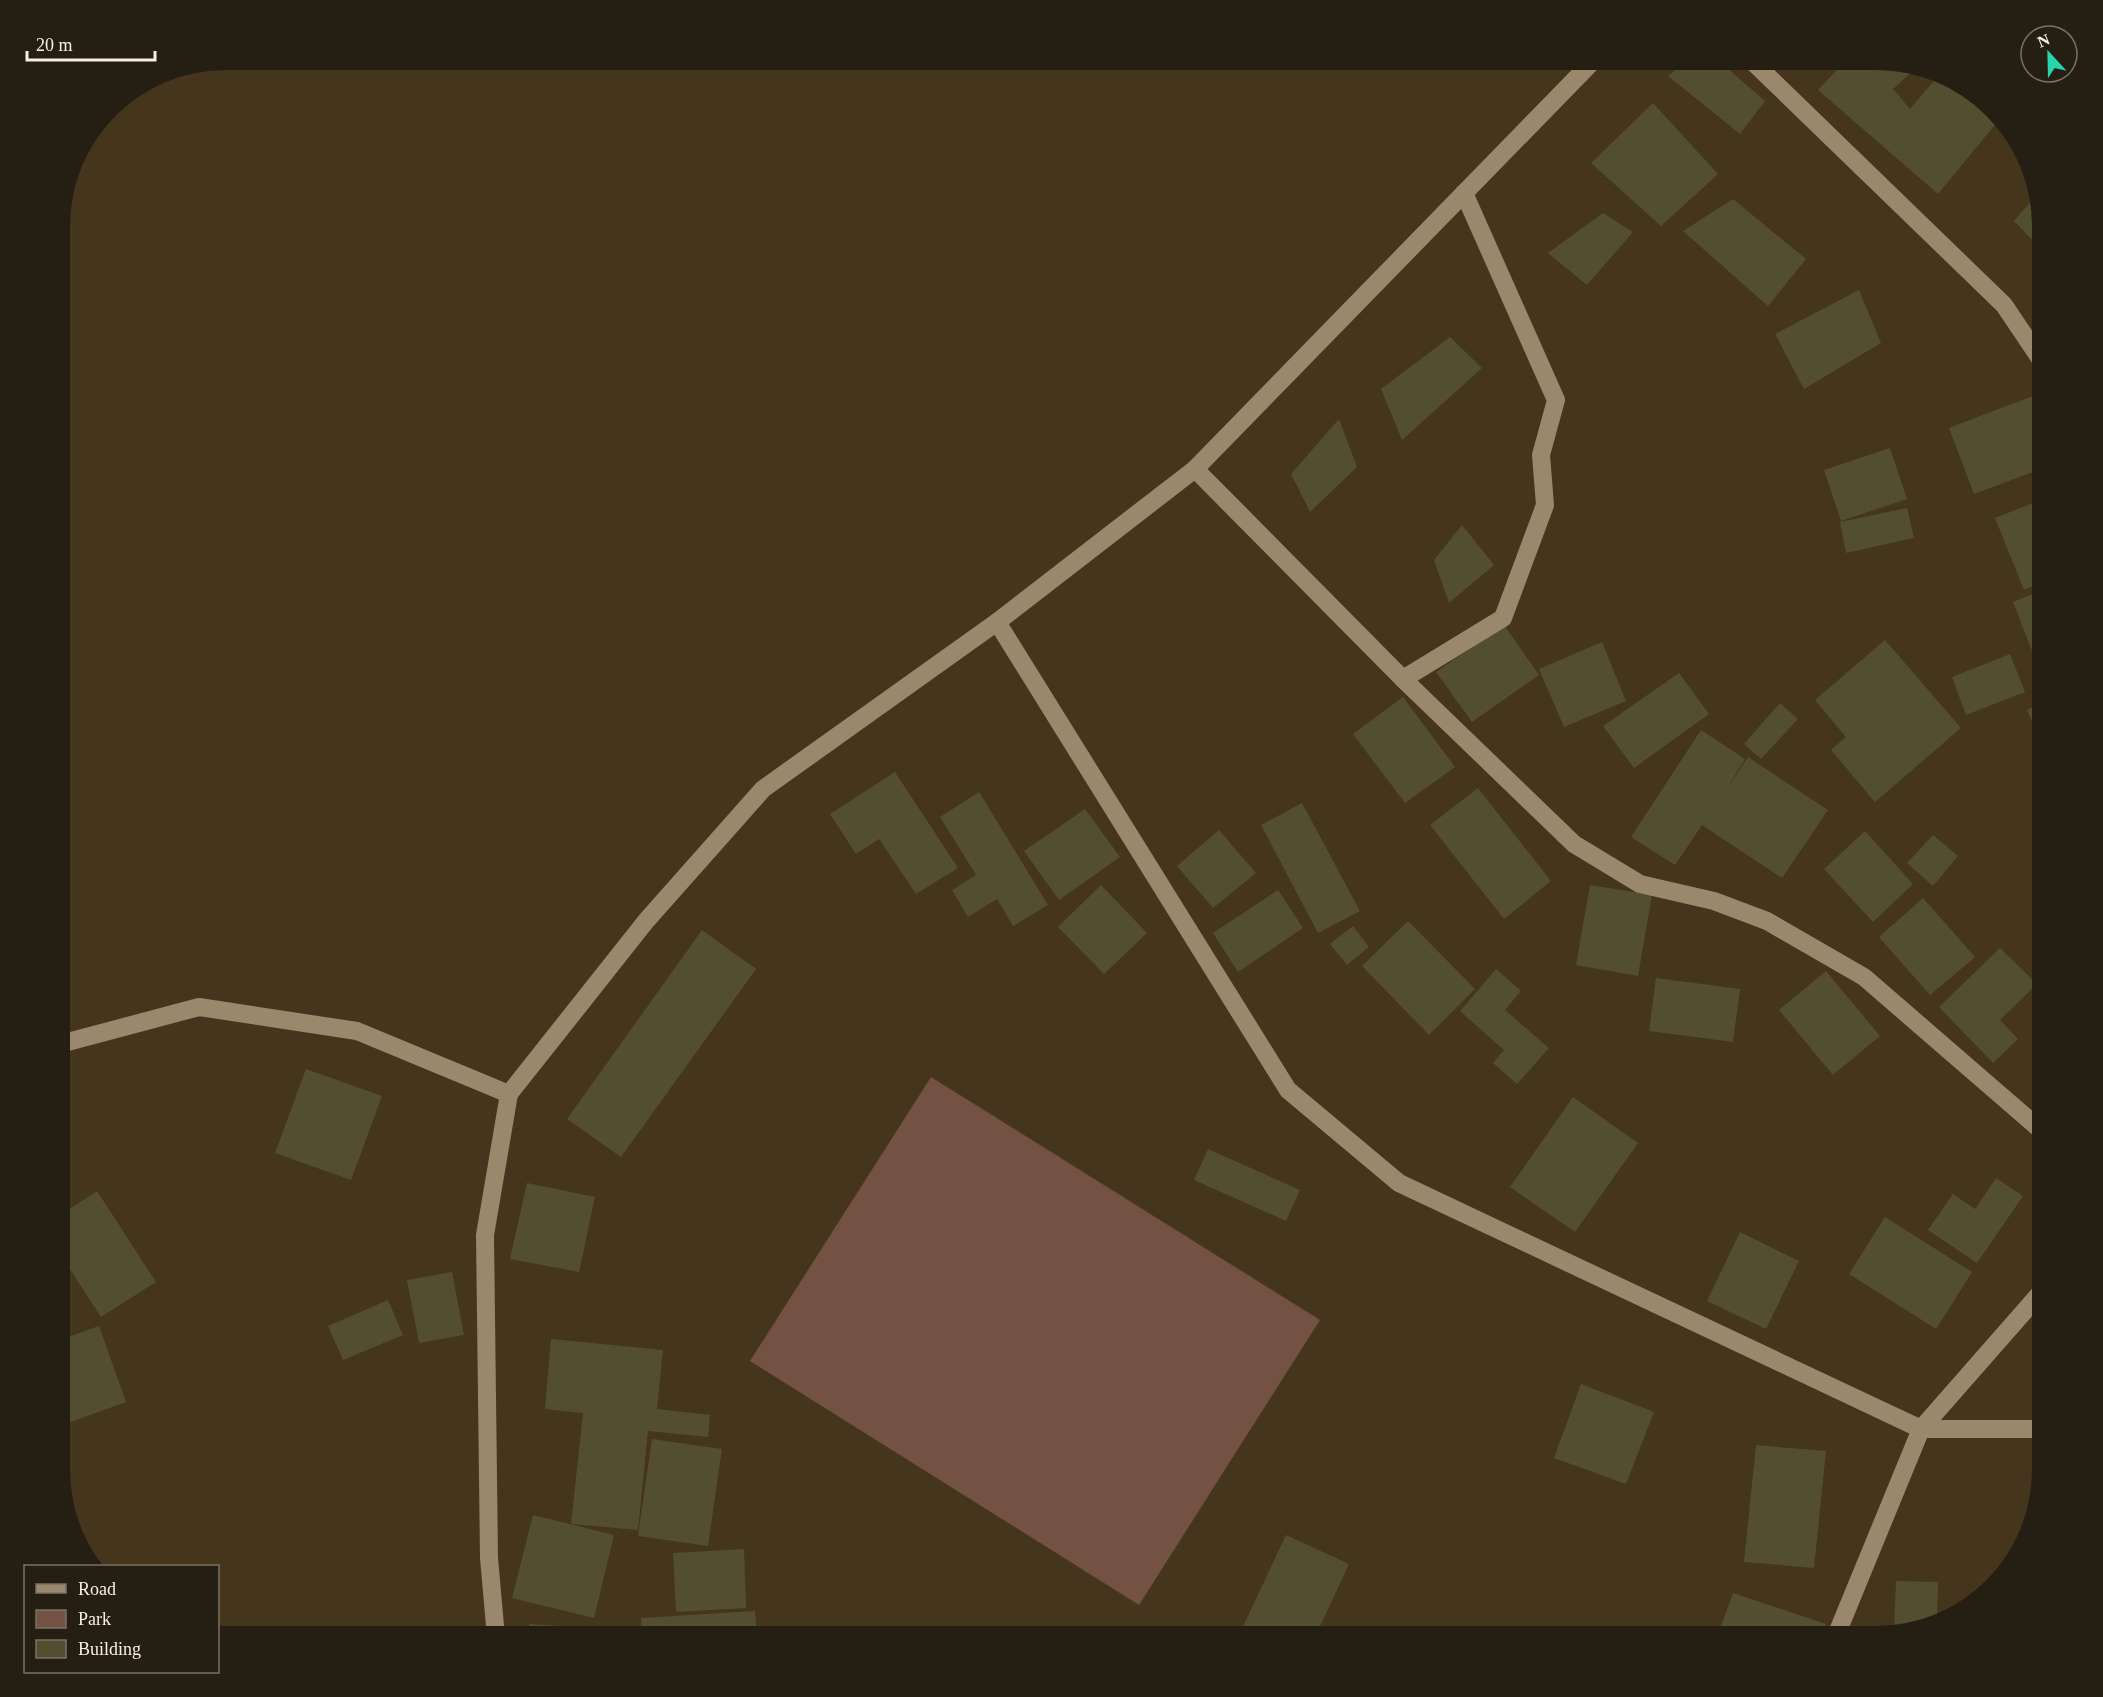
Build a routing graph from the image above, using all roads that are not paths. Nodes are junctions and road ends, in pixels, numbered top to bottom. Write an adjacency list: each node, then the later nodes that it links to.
1 (1583, 71): 3 (street)
2 (1762, 71): 4 (street)
3 (1464, 193): 5 (street); 7 (street)
4 (2032, 347)
5 (1195, 469): 6 (street); 7 (street)
6 (997, 622): 9 (street); 12 (street)
7 (1403, 679): 10 (street)
8 (71, 1041): 9 (street)
9 (509, 1094): 14 (street)
10 (2032, 1122)
11 (2032, 1303): 12 (street)
12 (1921, 1429): 13 (street); 15 (street)
13 (2032, 1430)
14 (495, 1626)
15 (1840, 1626)

